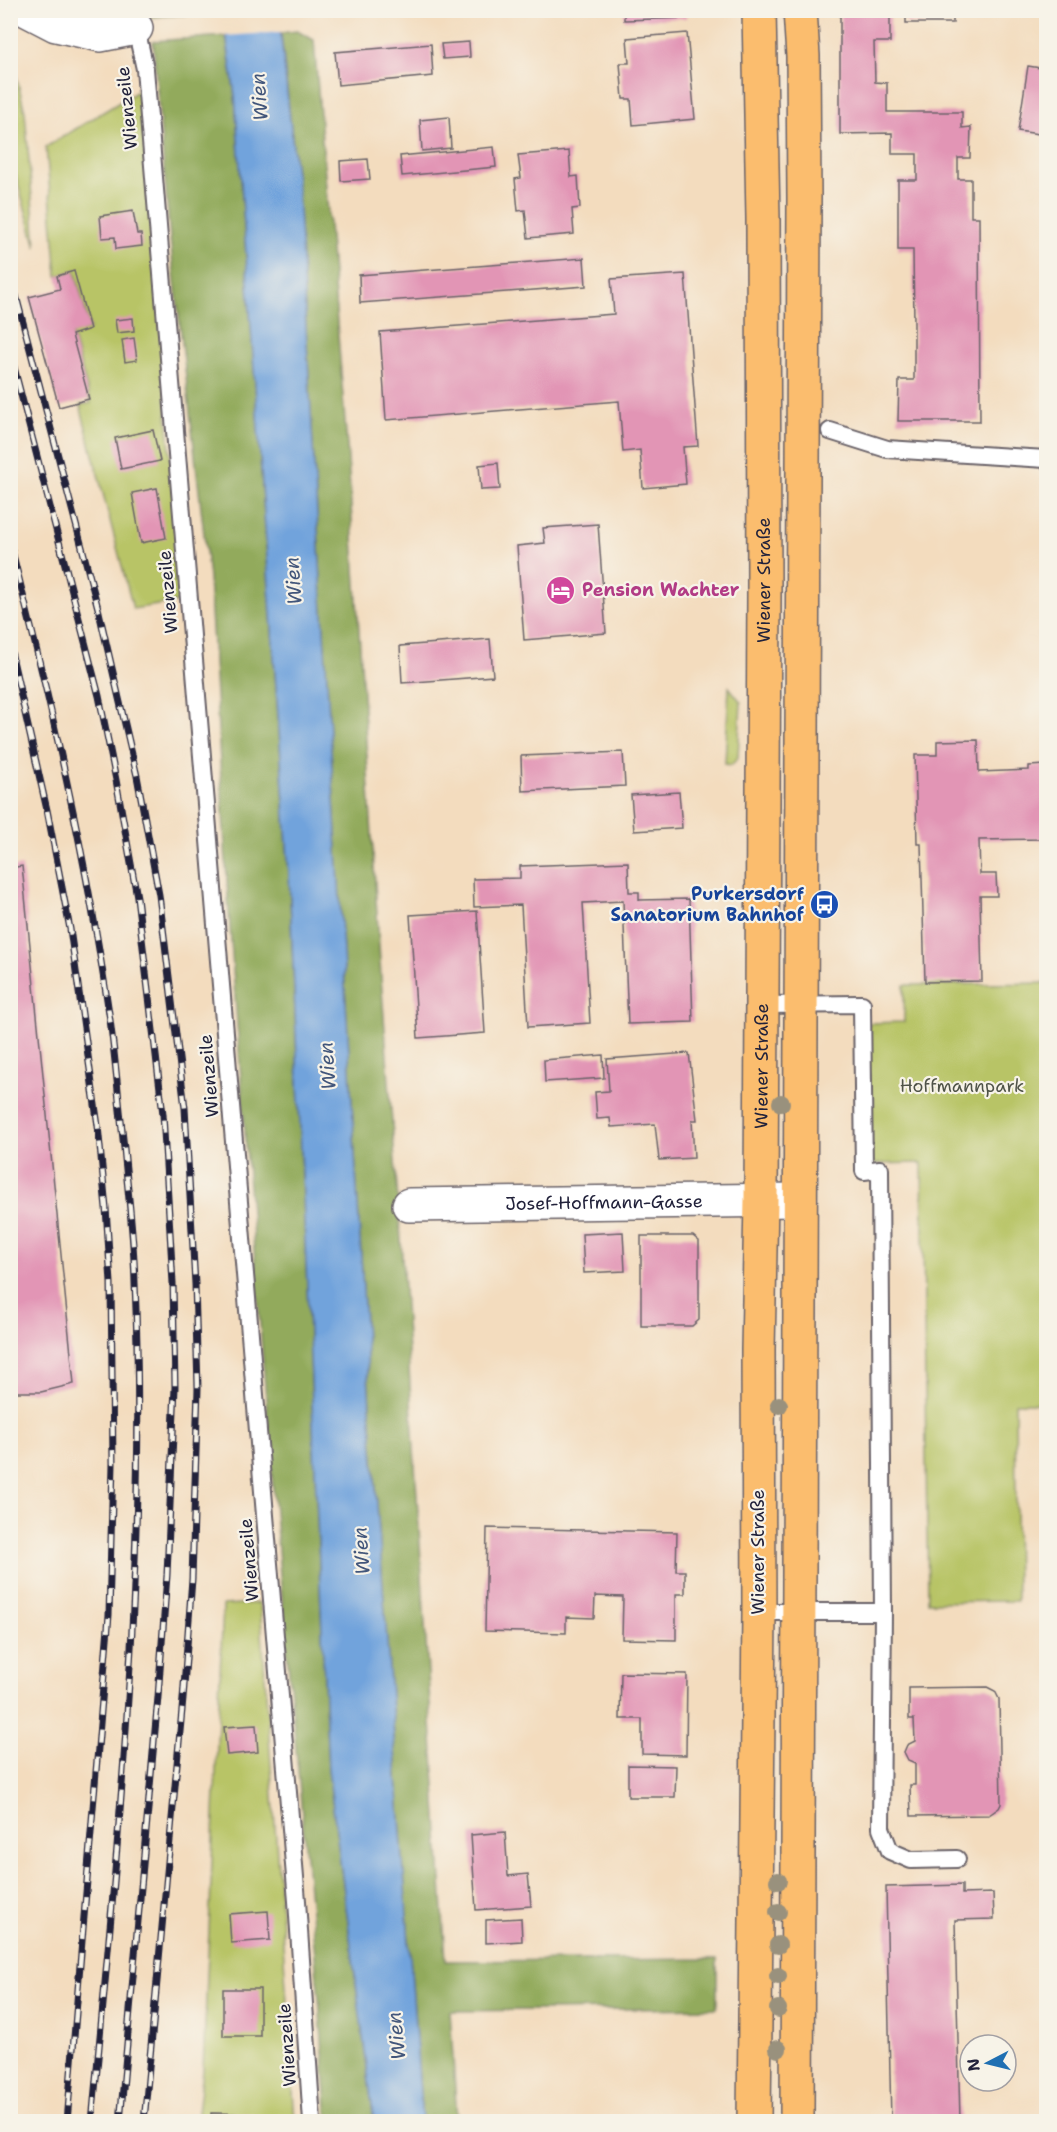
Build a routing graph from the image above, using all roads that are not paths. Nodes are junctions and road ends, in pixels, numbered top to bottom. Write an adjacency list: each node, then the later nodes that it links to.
1 (27, 10): 4 (street)
2 (759, 10): 7 (main road, Wiener Straße)
3 (800, 10): 8 (main road)
4 (135, 20): 16 (lane, Wienzeile)
5 (830, 431): 6 (lane)
6 (1047, 459)
7 (762, 1005): 8 (lane); 10 (main road, Wiener Straße)
8 (801, 1005): 9 (main road); 14 (lane)
9 (800, 1200): 10 (street, Josef-Hoffmann-Gasse); 13 (main road)
10 (761, 1201): 11 (street, Josef-Hoffmann-Gasse); 12 (main road, Wiener Straße)
11 (409, 1205)
12 (759, 1612): 13 (lane); 17 (main road, Wiener Straße)
13 (799, 1612): 14 (lane); 18 (main road)
14 (883, 1612): 15 (lane)
15 (957, 1859)
16 (312, 2121)
17 (754, 2121)
18 (797, 2121)

